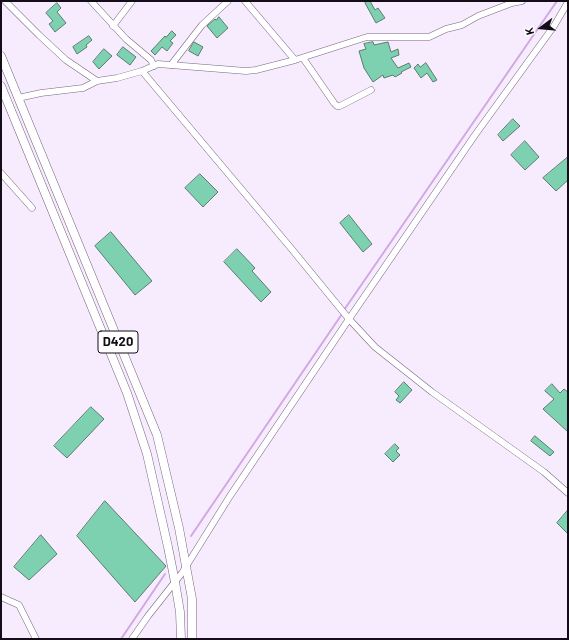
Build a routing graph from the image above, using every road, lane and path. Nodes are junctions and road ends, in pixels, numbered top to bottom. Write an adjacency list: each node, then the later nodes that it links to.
1 (6, 1): 15 (street)
2 (91, 1): 8 (street)
3 (132, 1): 8 (street)
4 (228, 1): 12 (street)
5 (245, 1): 11 (street)
6 (522, 1): 10 (street)
7 (568, 2): 22 (street)
8 (112, 26): 13 (street)
9 (1, 56): 18 (main road, D420)
10 (303, 58): 11 (street); 17 (street)
11 (295, 60): 12 (street)
12 (171, 65): 13 (street)
13 (154, 66): 14 (street)
14 (142, 71): 15 (street); 22 (street)
15 (97, 80): 18 (street)
16 (1, 86): 19 (main road, D420)
17 (371, 90)
18 (18, 98): 24 (main road, D420)
19 (4, 100): 25 (main road, D420)
20 (1, 173): 21 (street)
21 (32, 208)
22 (349, 319): 23 (street); 24 (street)
23 (568, 493)
24 (186, 566): 25 (street); 30 (main road, D420)
25 (175, 582): 28 (street); 29 (main road, D420)
26 (1, 597): 27 (street)
27 (36, 639)
28 (132, 639)
29 (181, 639)
30 (192, 639)

